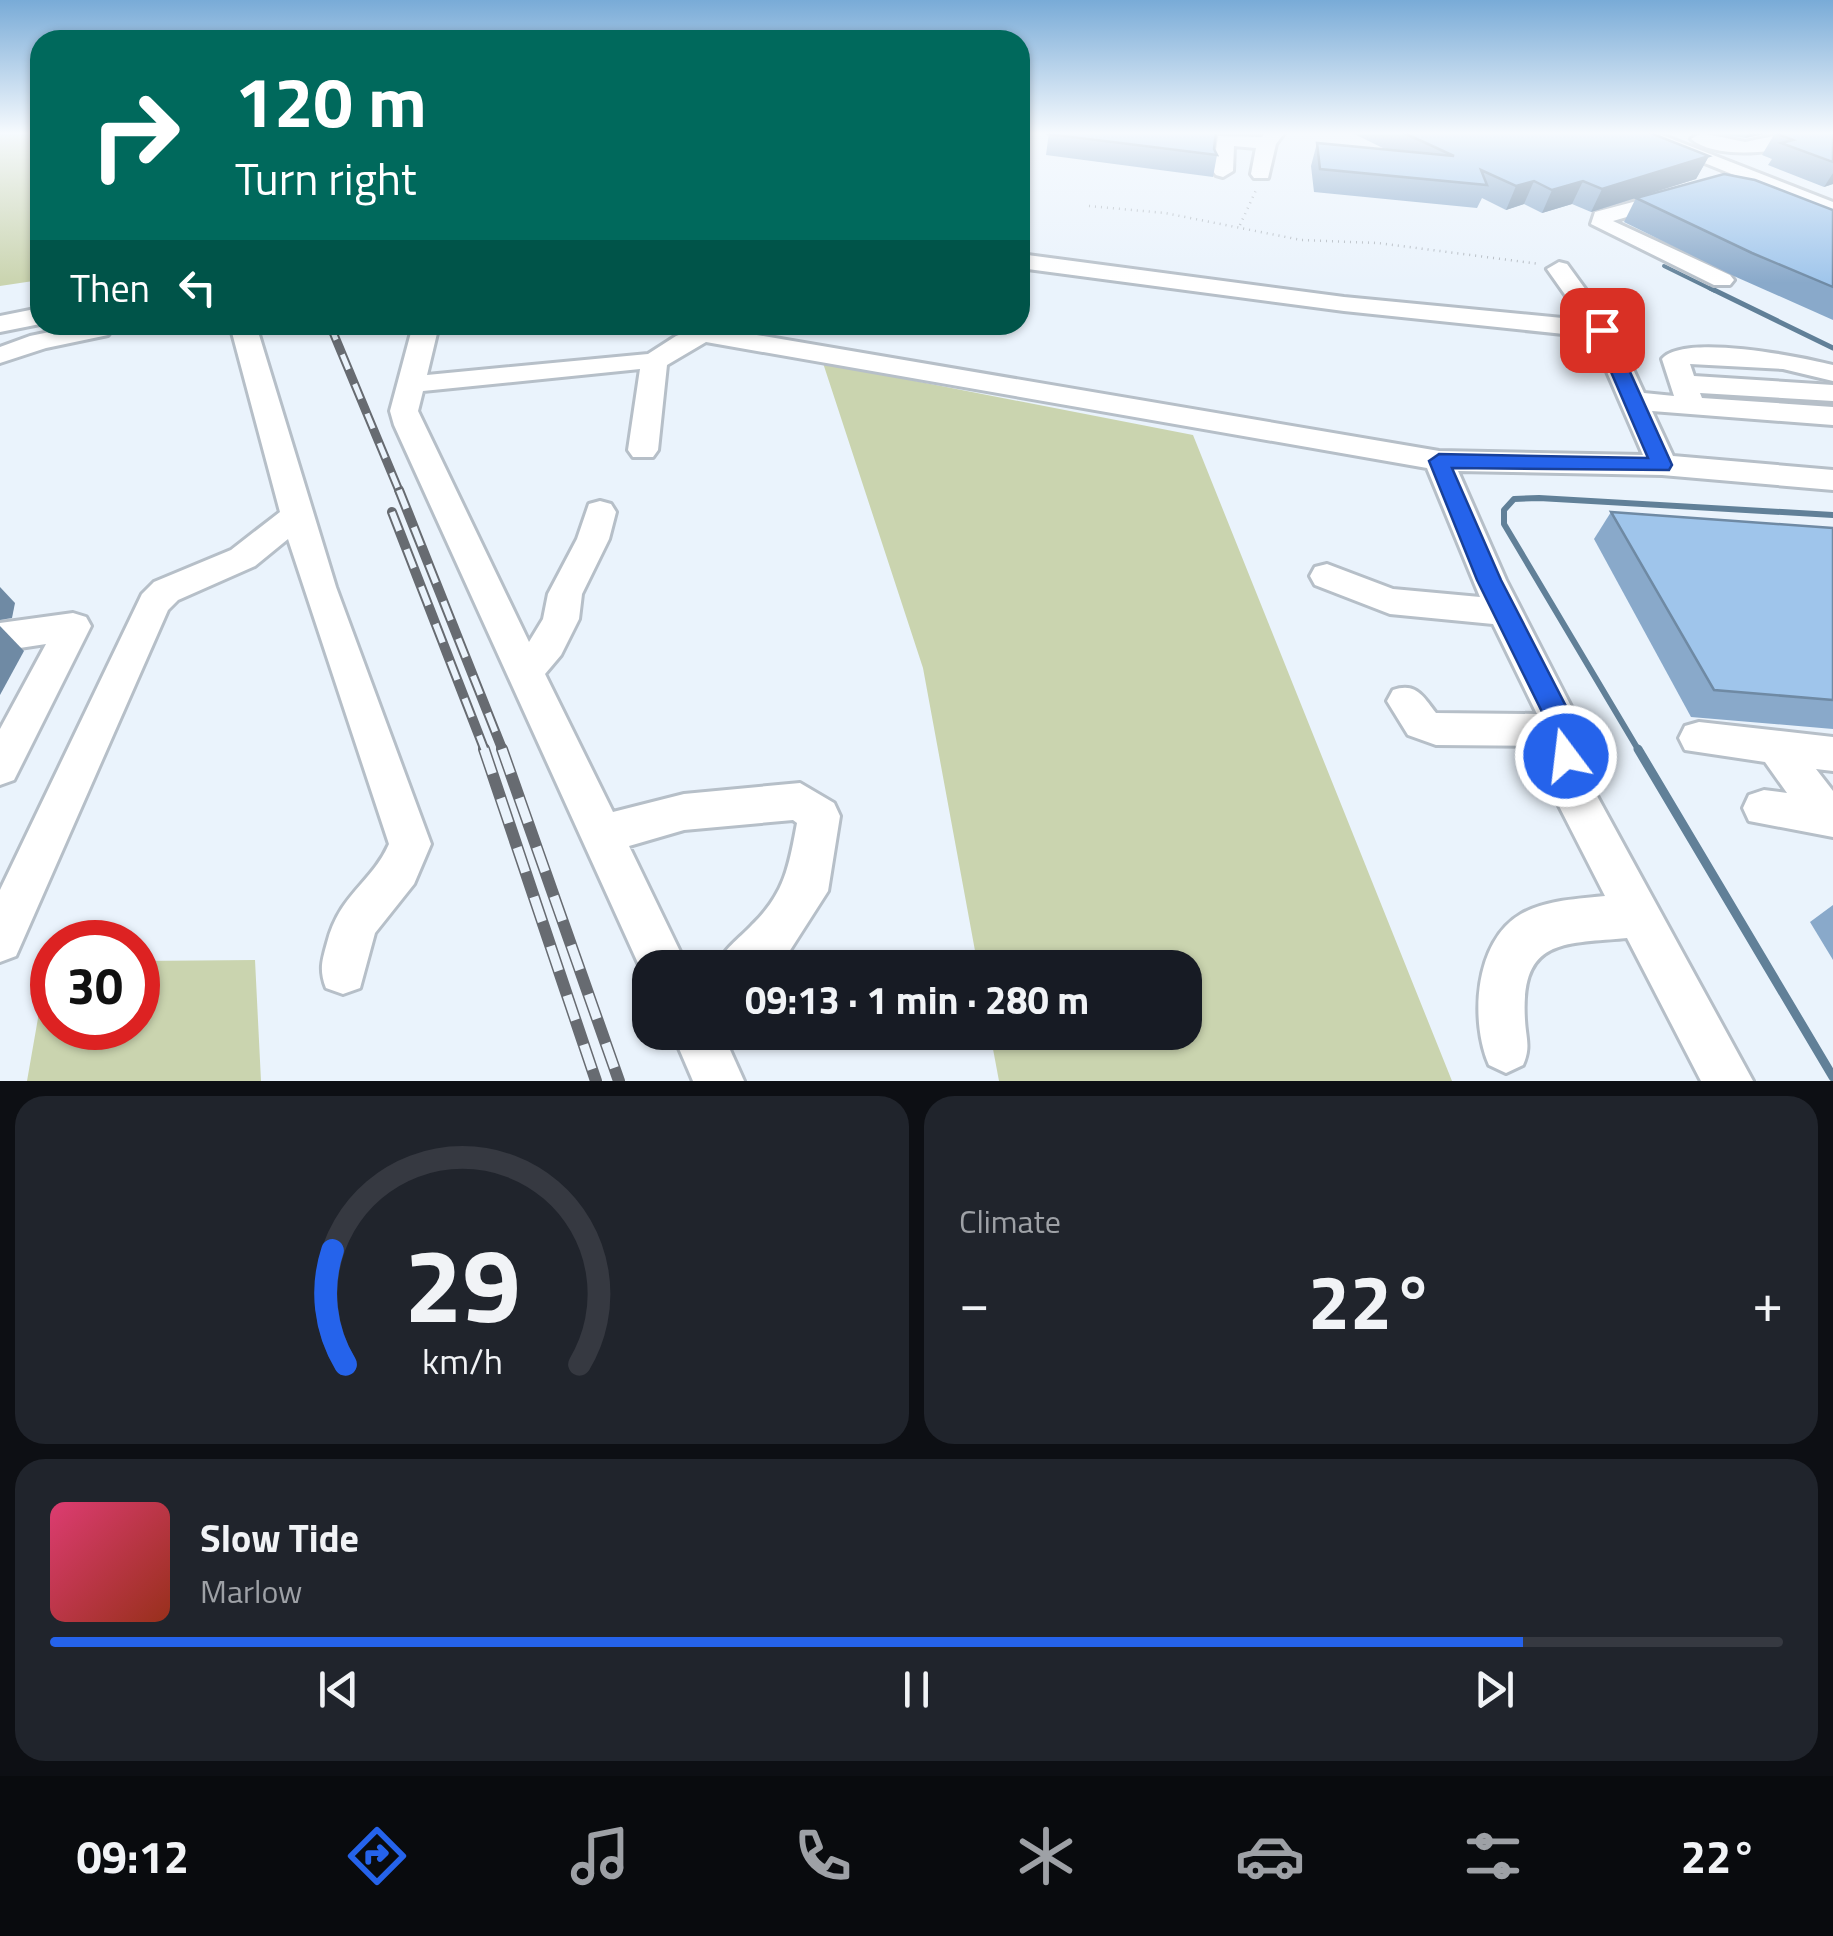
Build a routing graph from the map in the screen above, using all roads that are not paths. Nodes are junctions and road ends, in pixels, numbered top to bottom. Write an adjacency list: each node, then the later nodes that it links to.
1 (1703, 182): 4 (street)
2 (1781, 182): 5 (street)
3 (1799, 182): 5 (street)
4 (1707, 185): 6 (street); 10 (street)
5 (1832, 198): 6 (street)
6 (1804, 217): 7 (street)
7 (1833, 231)
8 (1030, 262): 13 (street)
9 (1559, 268): 13 (street)
10 (1722, 280)
11 (30, 318): 12 (street)
12 (0, 324)
13 (1602, 330): 25 (street)
14 (72, 335): 19 (street)
15 (246, 335): 32 (street)
16 (424, 335): 22 (street)
17 (701, 335): 20 (street)
18 (711, 335): 28 (street)
19 (2, 356)
20 (651, 364): 22 (street); 27 (street)
21 (1833, 373): 24 (street)
22 (414, 384): 36 (street)
23 (1833, 393): 24 (street)
24 (1687, 395): 25 (street); 26 (street)
25 (1634, 401): 29 (street)
26 (1833, 416)
27 (642, 450)
28 (1439, 461): 29 (street); 34 (street)
29 (1662, 465): 30 (street)
30 (1833, 480)
31 (600, 512): 36 (street)
32 (296, 516): 47 (street); 50 (street)
33 (1327, 576): 34 (street)
34 (1505, 612): 38 (street)
35 (0, 637): 42 (street)
36 (525, 671): 45 (street)
37 (1406, 701): 38 (street)
38 (1561, 730): 46 (street)
39 (1698, 738): 40 (street)
40 (1775, 745): 41 (street); 44 (street)
41 (1833, 754)
42 (0, 768)
43 (1764, 808): 44 (street)
44 (1830, 818)
45 (602, 834): 48 (street); 49 (street)
46 (1637, 915): 51 (street); 54 (street)
47 (0, 940)
48 (657, 950)
49 (759, 950)
50 (343, 971)
51 (1506, 1048)
52 (704, 1050): 53 (street)
53 (719, 1081)
54 (1728, 1081)

